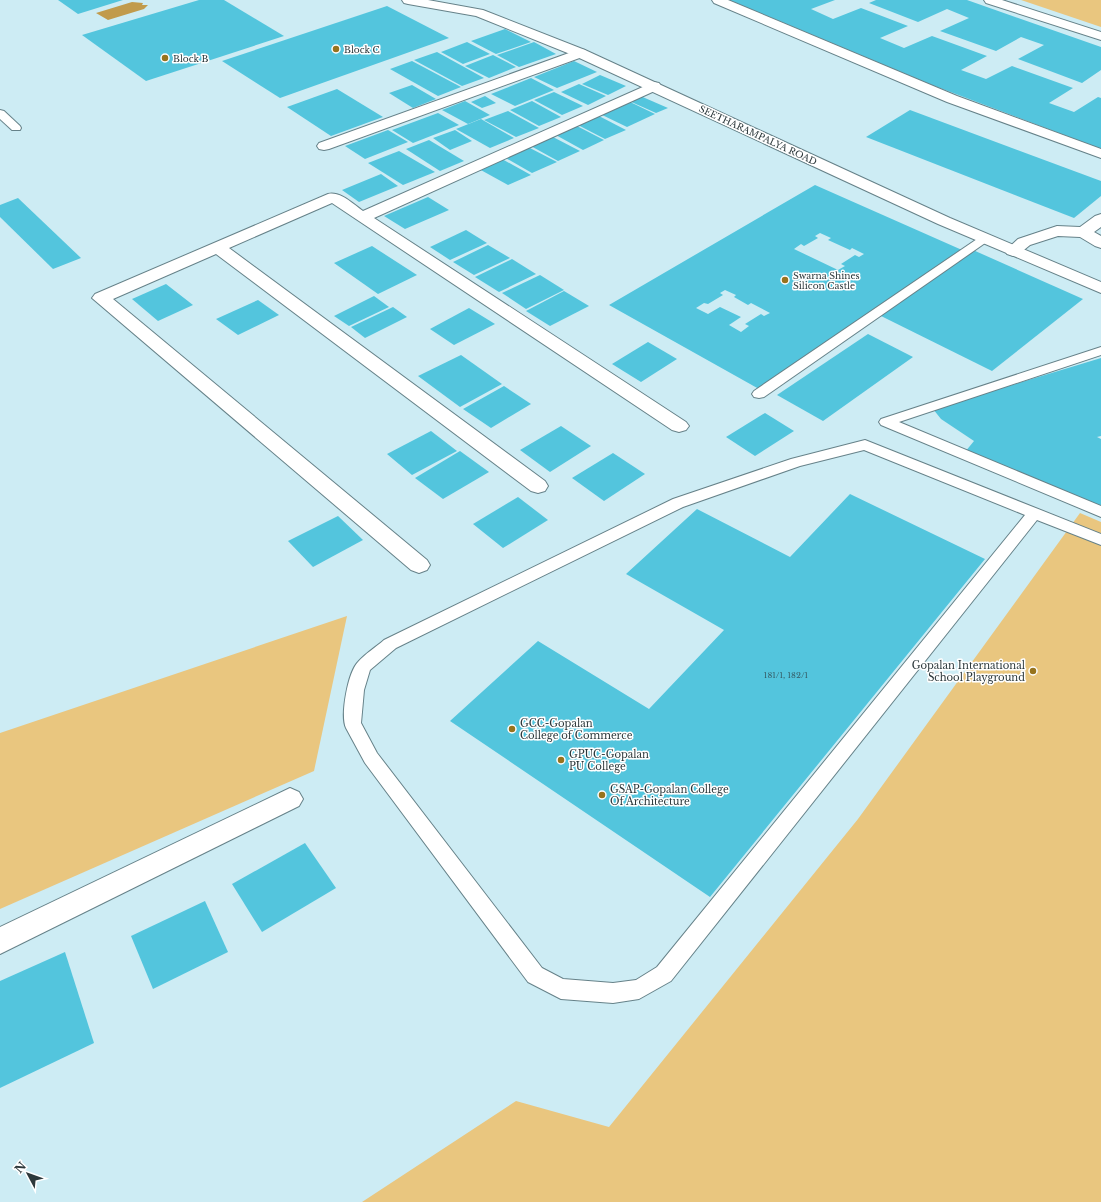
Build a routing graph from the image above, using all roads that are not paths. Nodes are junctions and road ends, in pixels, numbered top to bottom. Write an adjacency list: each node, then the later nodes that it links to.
1 (408, 0): 5 (street, SEETHARAMPALYA ROAD)
2 (718, 0): 10 (street)
3 (990, 0): 4 (street)
4 (1101, 36)
5 (580, 53): 6 (street, SEETHARAMPALYA ROAD); 9 (street)
6 (654, 86): 11 (street); 14 (street, SEETHARAMPALYA ROAD)
7 (0, 113): 8 (lane)
8 (16, 128)
9 (324, 146)
10 (1101, 154)
11 (362, 217): 16 (street); 21 (street)
12 (1101, 219): 13 (street)
13 (1084, 232): 15 (street); 17 (street)
14 (984, 238): 17 (street, SEETHARAMPALYA ROAD); 20 (lane)
15 (1101, 243)
16 (218, 248): 22 (street); 26 (street)
17 (1013, 251): 18 (street, SEETHARAMPALYA ROAD)
18 (1101, 288)
19 (1101, 352): 23 (lane)
20 (760, 394)
21 (679, 426)
22 (538, 486)
23 (1101, 512)
24 (1034, 514): 24 (lane); 25 (lane)
25 (1101, 540)
26 (419, 565)
27 (290, 799): 28 (street)
28 (0, 942)

